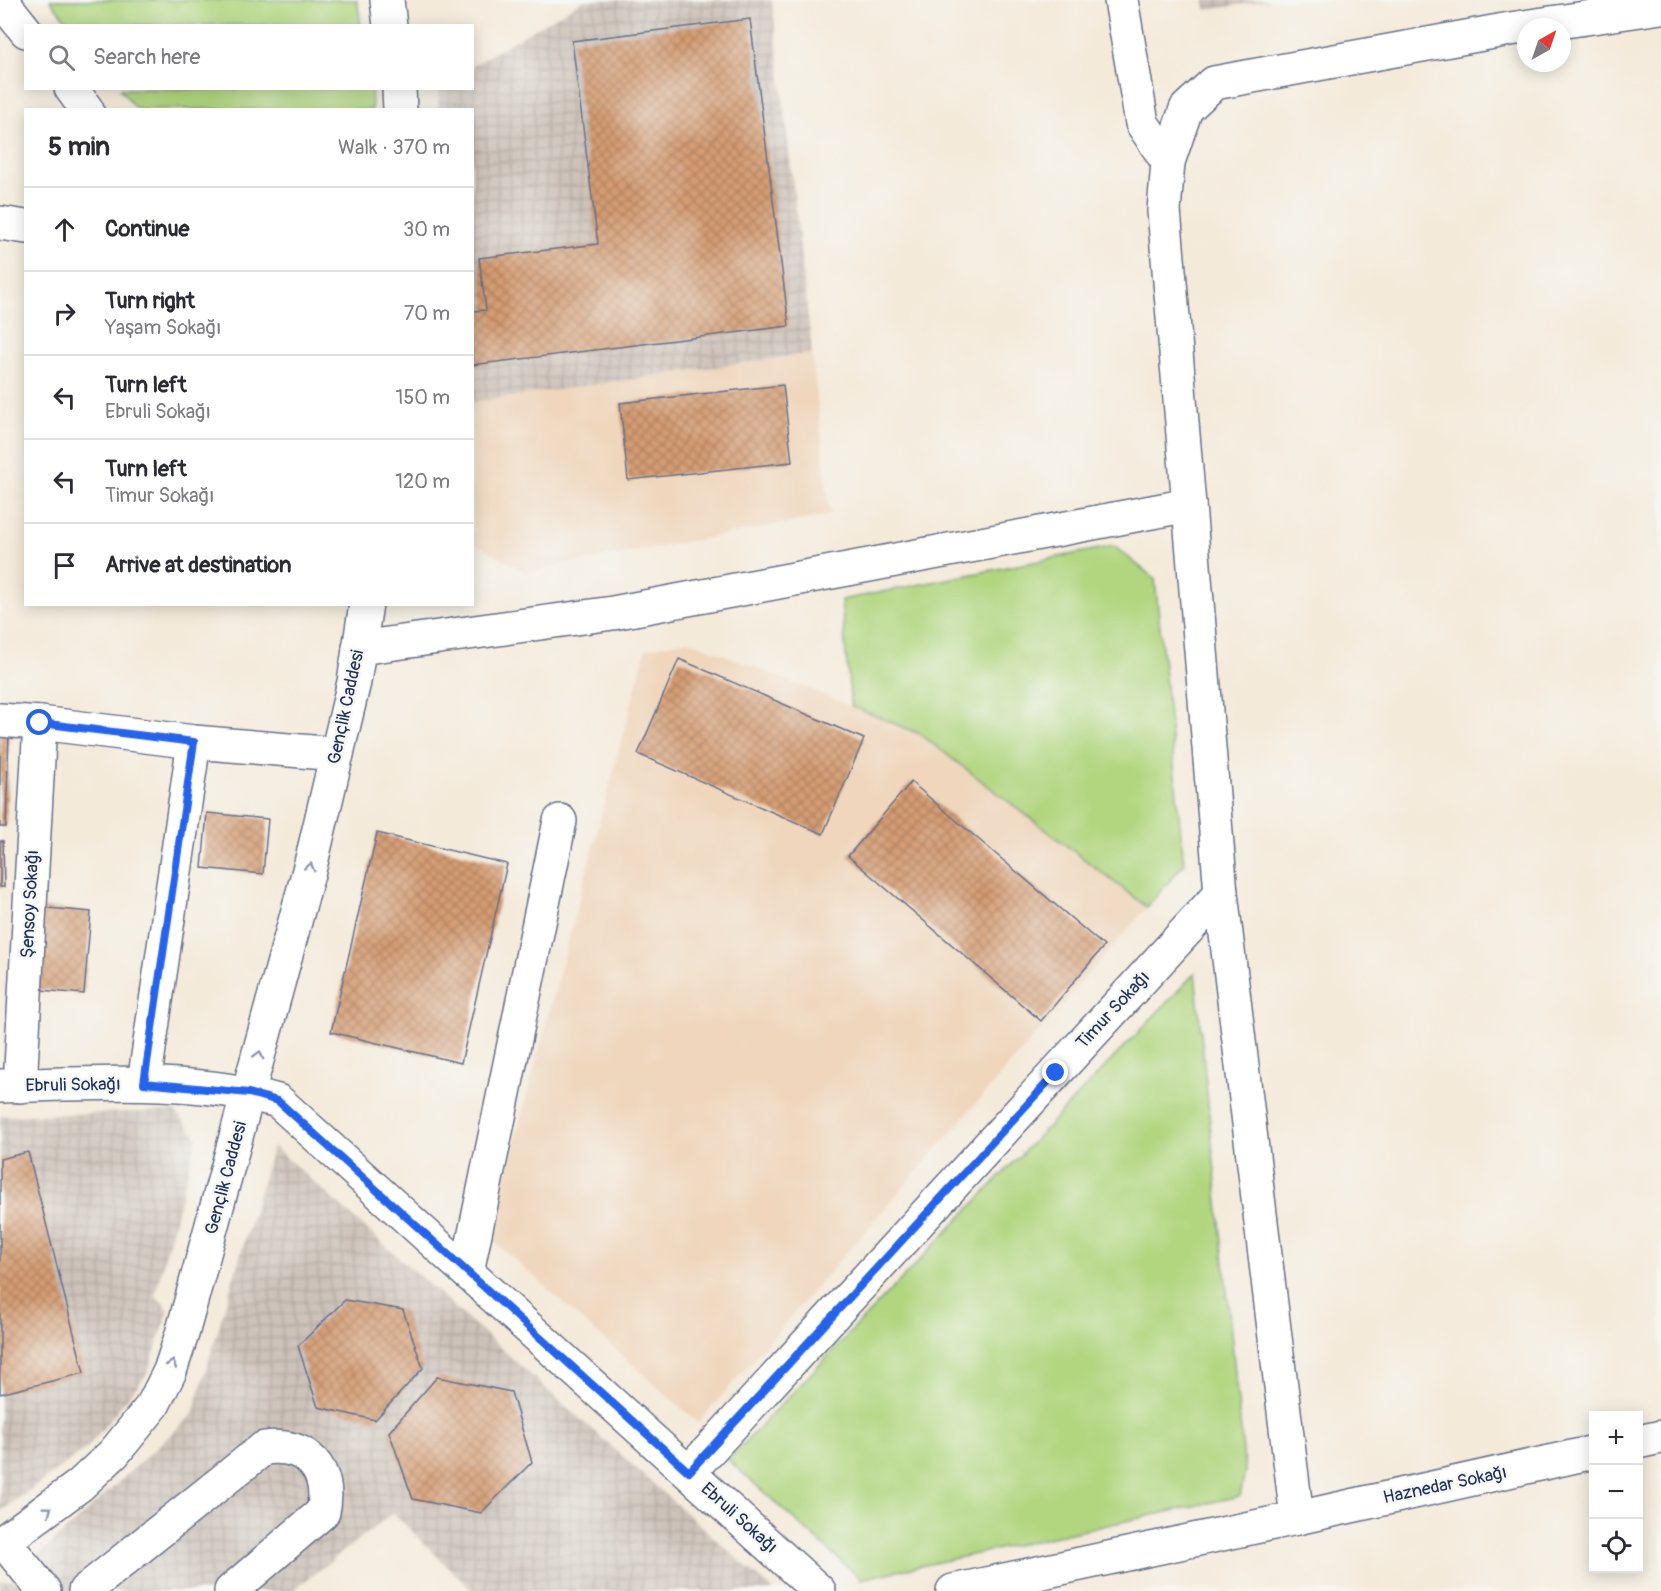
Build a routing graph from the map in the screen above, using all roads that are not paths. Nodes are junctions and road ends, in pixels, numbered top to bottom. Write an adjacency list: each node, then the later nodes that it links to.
1 (1, 0): 6 (street)
2 (387, 0): 5 (street)
3 (1121, 0): 11 (street)
4 (1661, 7): 11 (street)
5 (390, 24)
6 (24, 29)
7 (72, 90): 9 (street)
8 (399, 90): 10 (street)
9 (86, 108)
10 (400, 108)
11 (1168, 162): 14 (street)
12 (0, 223): 13 (street)
13 (24, 227)
14 (1189, 505): 16 (street); 22 (street)
15 (366, 606): 16 (street, Gençlik Caddesi)
16 (359, 648): 20 (street, Gençlik Caddesi)
17 (0, 720): 18 (street)
18 (40, 723): 19 (street); 24 (street, Şensoy Sokağı)
19 (194, 742): 20 (street); 23 (street)
20 (337, 754): 25 (street, Gençlik Caddesi, one-way to 20)
21 (560, 821): 26 (street)
22 (1221, 893): 30 (street, Timur Sokağı); 31 (street)
23 (144, 1083): 24 (street, Ebruli Sokağı); 25 (street, Ebruli Sokağı)
24 (10, 1086)
25 (249, 1093): 26 (street, Ebruli Sokağı); 32 (street, Gençlik Caddesi, one-way to 25)
26 (467, 1272): 30 (street, Ebruli Sokağı)
27 (1661, 1437): 28 (street)
28 (1643, 1441)
29 (1589, 1453): 31 (street, Haznedar Sokağı)
30 (689, 1472): 36 (street, Ebruli Sokağı)
31 (1296, 1518): 37 (street, Haznedar Sokağı)
32 (2, 1543): 33 (street)
33 (44, 1591)
34 (84, 1591): 35 (street)
35 (231, 1591)
36 (819, 1591)
37 (953, 1591)

